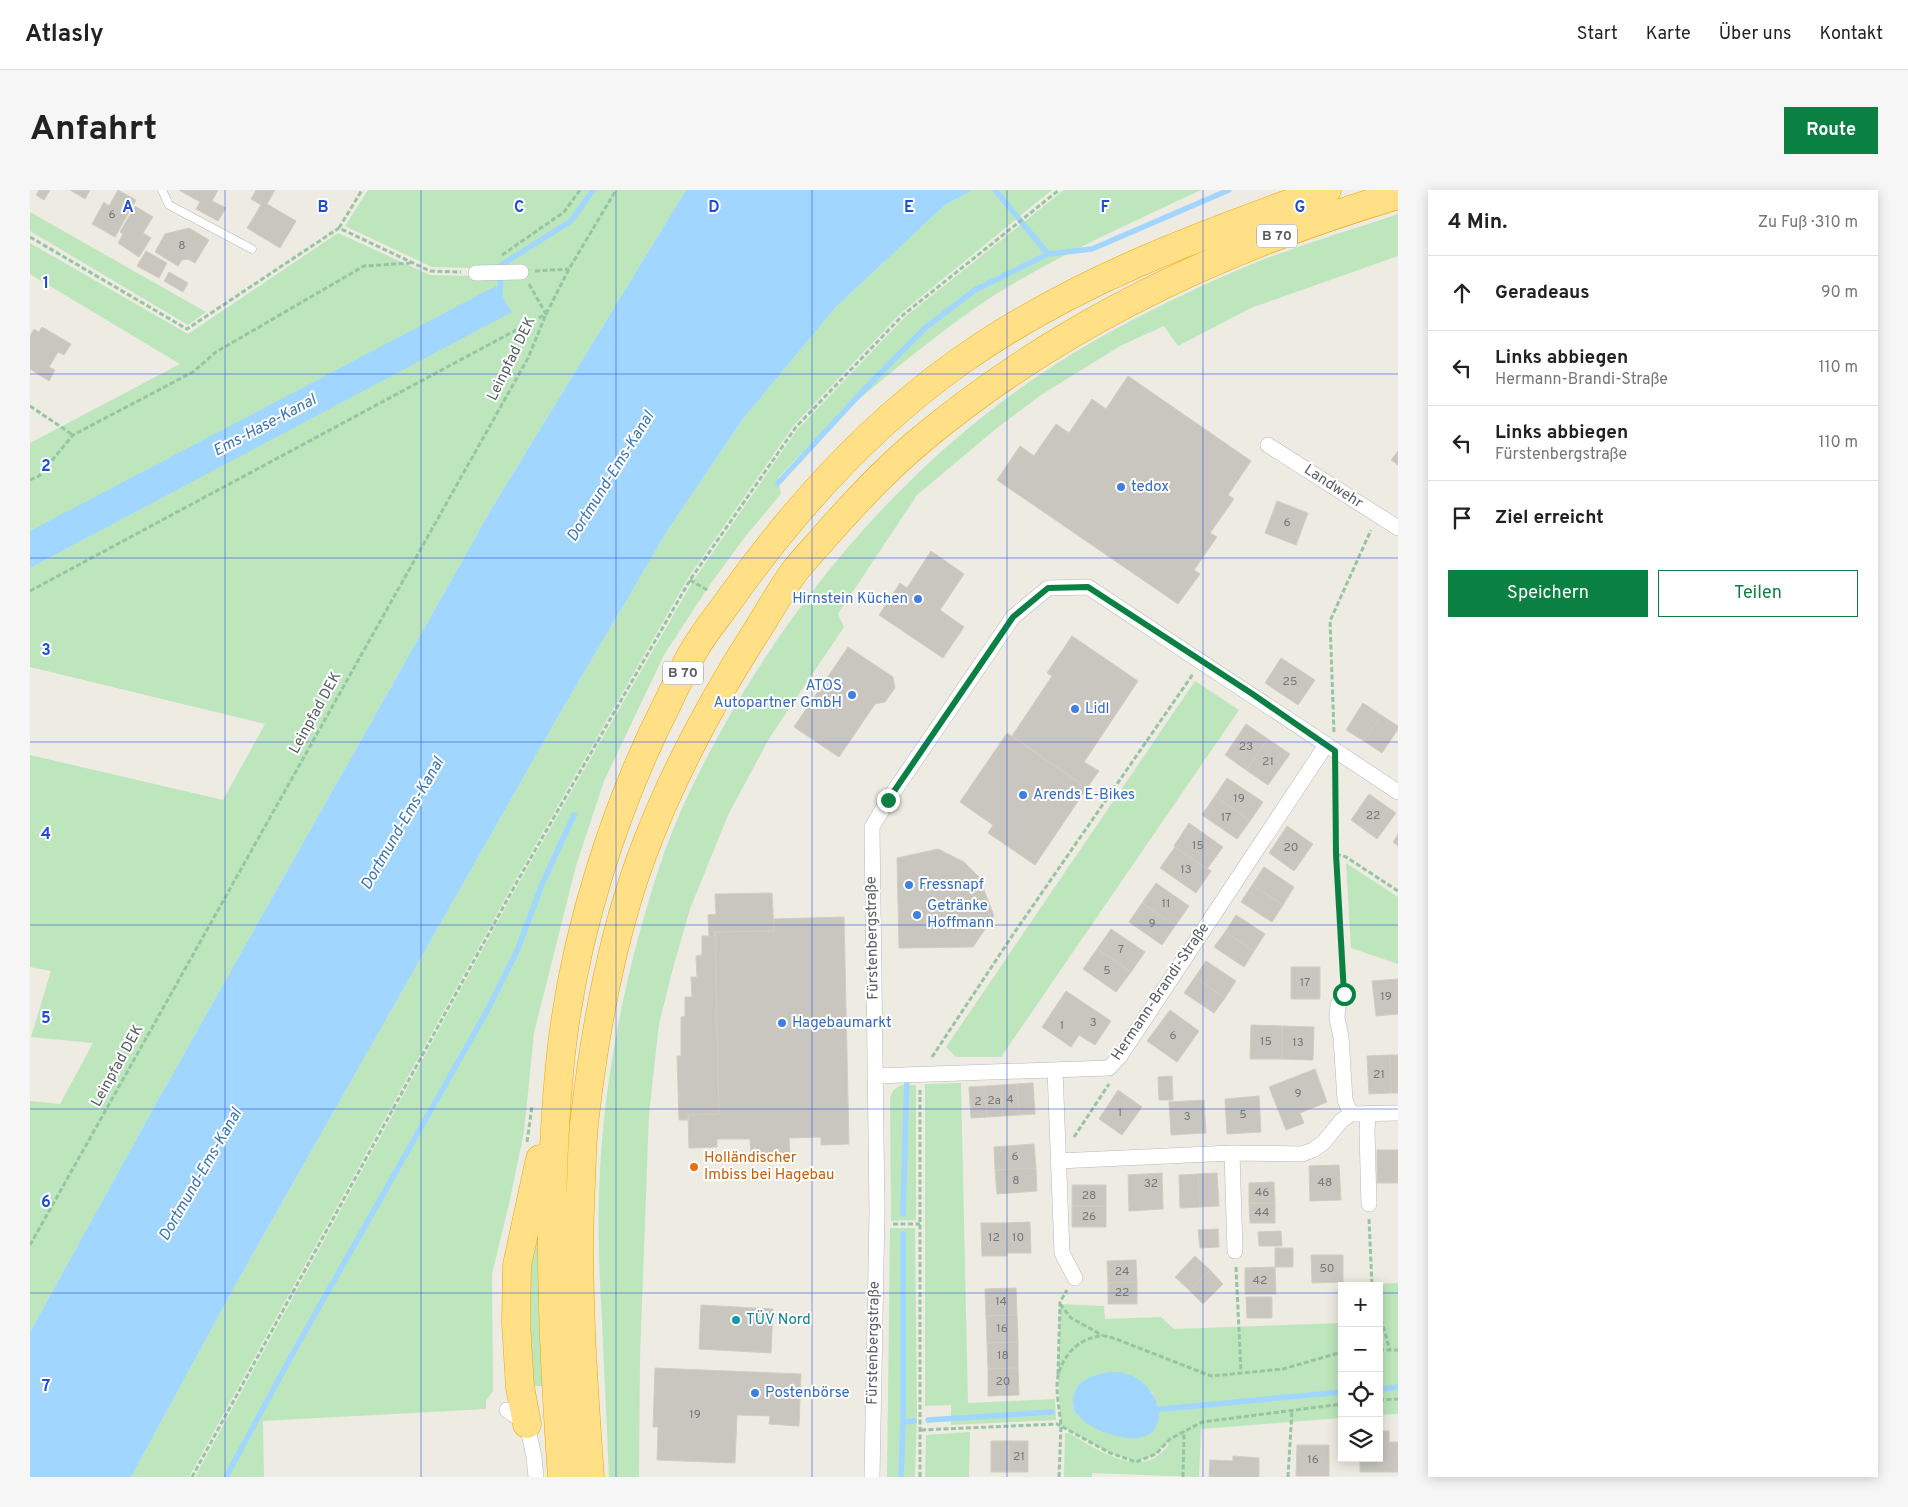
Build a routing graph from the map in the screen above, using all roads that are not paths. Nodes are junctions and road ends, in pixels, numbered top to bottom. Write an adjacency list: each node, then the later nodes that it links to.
1 (162, 190): 4 (lane)
2 (1327, 190): 11 (highway, B 70)
3 (1398, 195): 26 (highway, B 70)
4 (252, 249)
5 (521, 272): 6 (street)
6 (476, 273)
7 (1268, 445): 8 (street, Landwehr)
8 (1398, 528)
9 (1330, 748): 10 (street); 13 (street, Hermann-Brandi-Straße); 14 (street, Fürstenbergstraße)
10 (1398, 792)
11 (577, 962): 23 (highway); 25 (highway, B 70)
12 (1344, 994): 17 (street)
13 (1055, 1070): 14 (street, Hermann-Brandi-Straße); 19 (street)
14 (875, 1076): 27 (street, Fürstenbergstraße)
15 (1368, 1113): 16 (street); 17 (street); 20 (street)
16 (1398, 1113)
17 (1351, 1114): 18 (street)
18 (1232, 1153): 19 (street); 21 (street)
19 (1058, 1155): 22 (street)
20 (1369, 1204)
21 (1235, 1251)
22 (1075, 1278)
23 (517, 1417): 24 (street)
24 (536, 1477)
25 (562, 1477)
26 (590, 1477)
27 (872, 1477)

